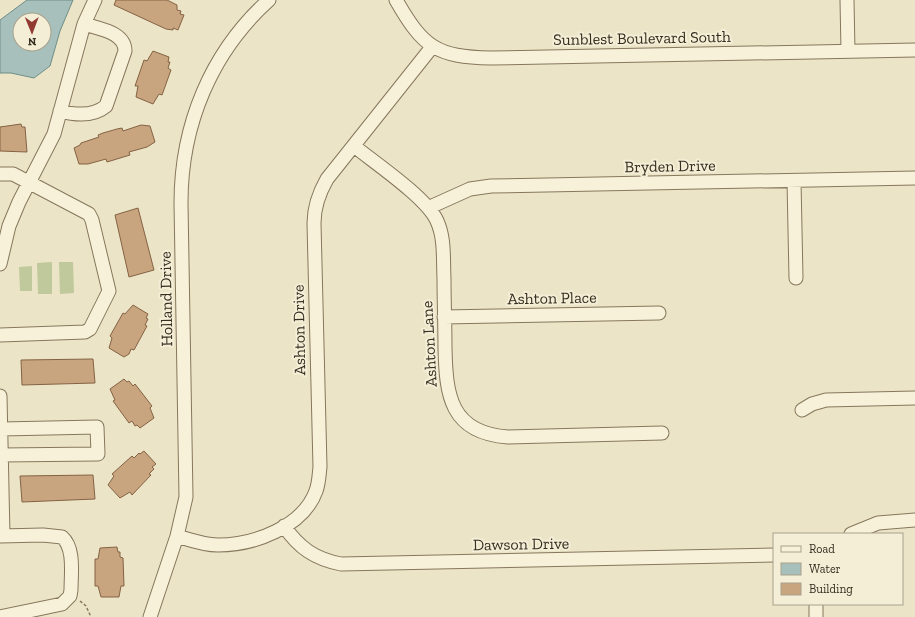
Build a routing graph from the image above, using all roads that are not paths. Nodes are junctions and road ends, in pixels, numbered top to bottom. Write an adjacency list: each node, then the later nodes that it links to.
1 (95, 0): 5 (street)
2 (269, 0): 31 (street, Holland Drive)
3 (396, 0): 6 (street, Sunblest Boulevard South)
4 (847, 0): 8 (street)
5 (84, 24): 9 (street); 9 (street)
6 (432, 47): 8 (street, Sunblest Boulevard South); 10 (street, Ashton Drive)
7 (915, 50): 8 (street, Sunblest Boulevard South)
8 (848, 51)
9 (60, 111): 14 (street)
10 (354, 146): 15 (street, Ashton Lane); 28 (street, Ashton Drive)
11 (0, 174): 14 (street)
12 (915, 178): 13 (street, Bryden Drive)
13 (794, 181): 15 (street, Bryden Drive); 17 (street)
14 (30, 182): 16 (street); 20 (street)
15 (430, 207): 19 (street, Ashton Lane)
16 (0, 264)
17 (796, 278)
18 (659, 313): 19 (street, Ashton Place)
19 (444, 317): 25 (street, Ashton Lane)
20 (0, 335)
21 (0, 396): 24 (street)
22 (915, 398): 23 (street)
23 (802, 410)
24 (1, 429): 26 (street); 26 (street)
25 (662, 433)
26 (1, 464): 30 (street)
27 (915, 520): 29 (street)
28 (284, 526): 31 (street, Ashton Drive); 32 (street, Dawson Drive)
29 (853, 533)
30 (2, 536): 34 (street)
31 (176, 536): 35 (street, Holland Drive)
32 (773, 555)
33 (816, 605): 36 (street)
34 (0, 617)
35 (150, 617)
36 (816, 617)

